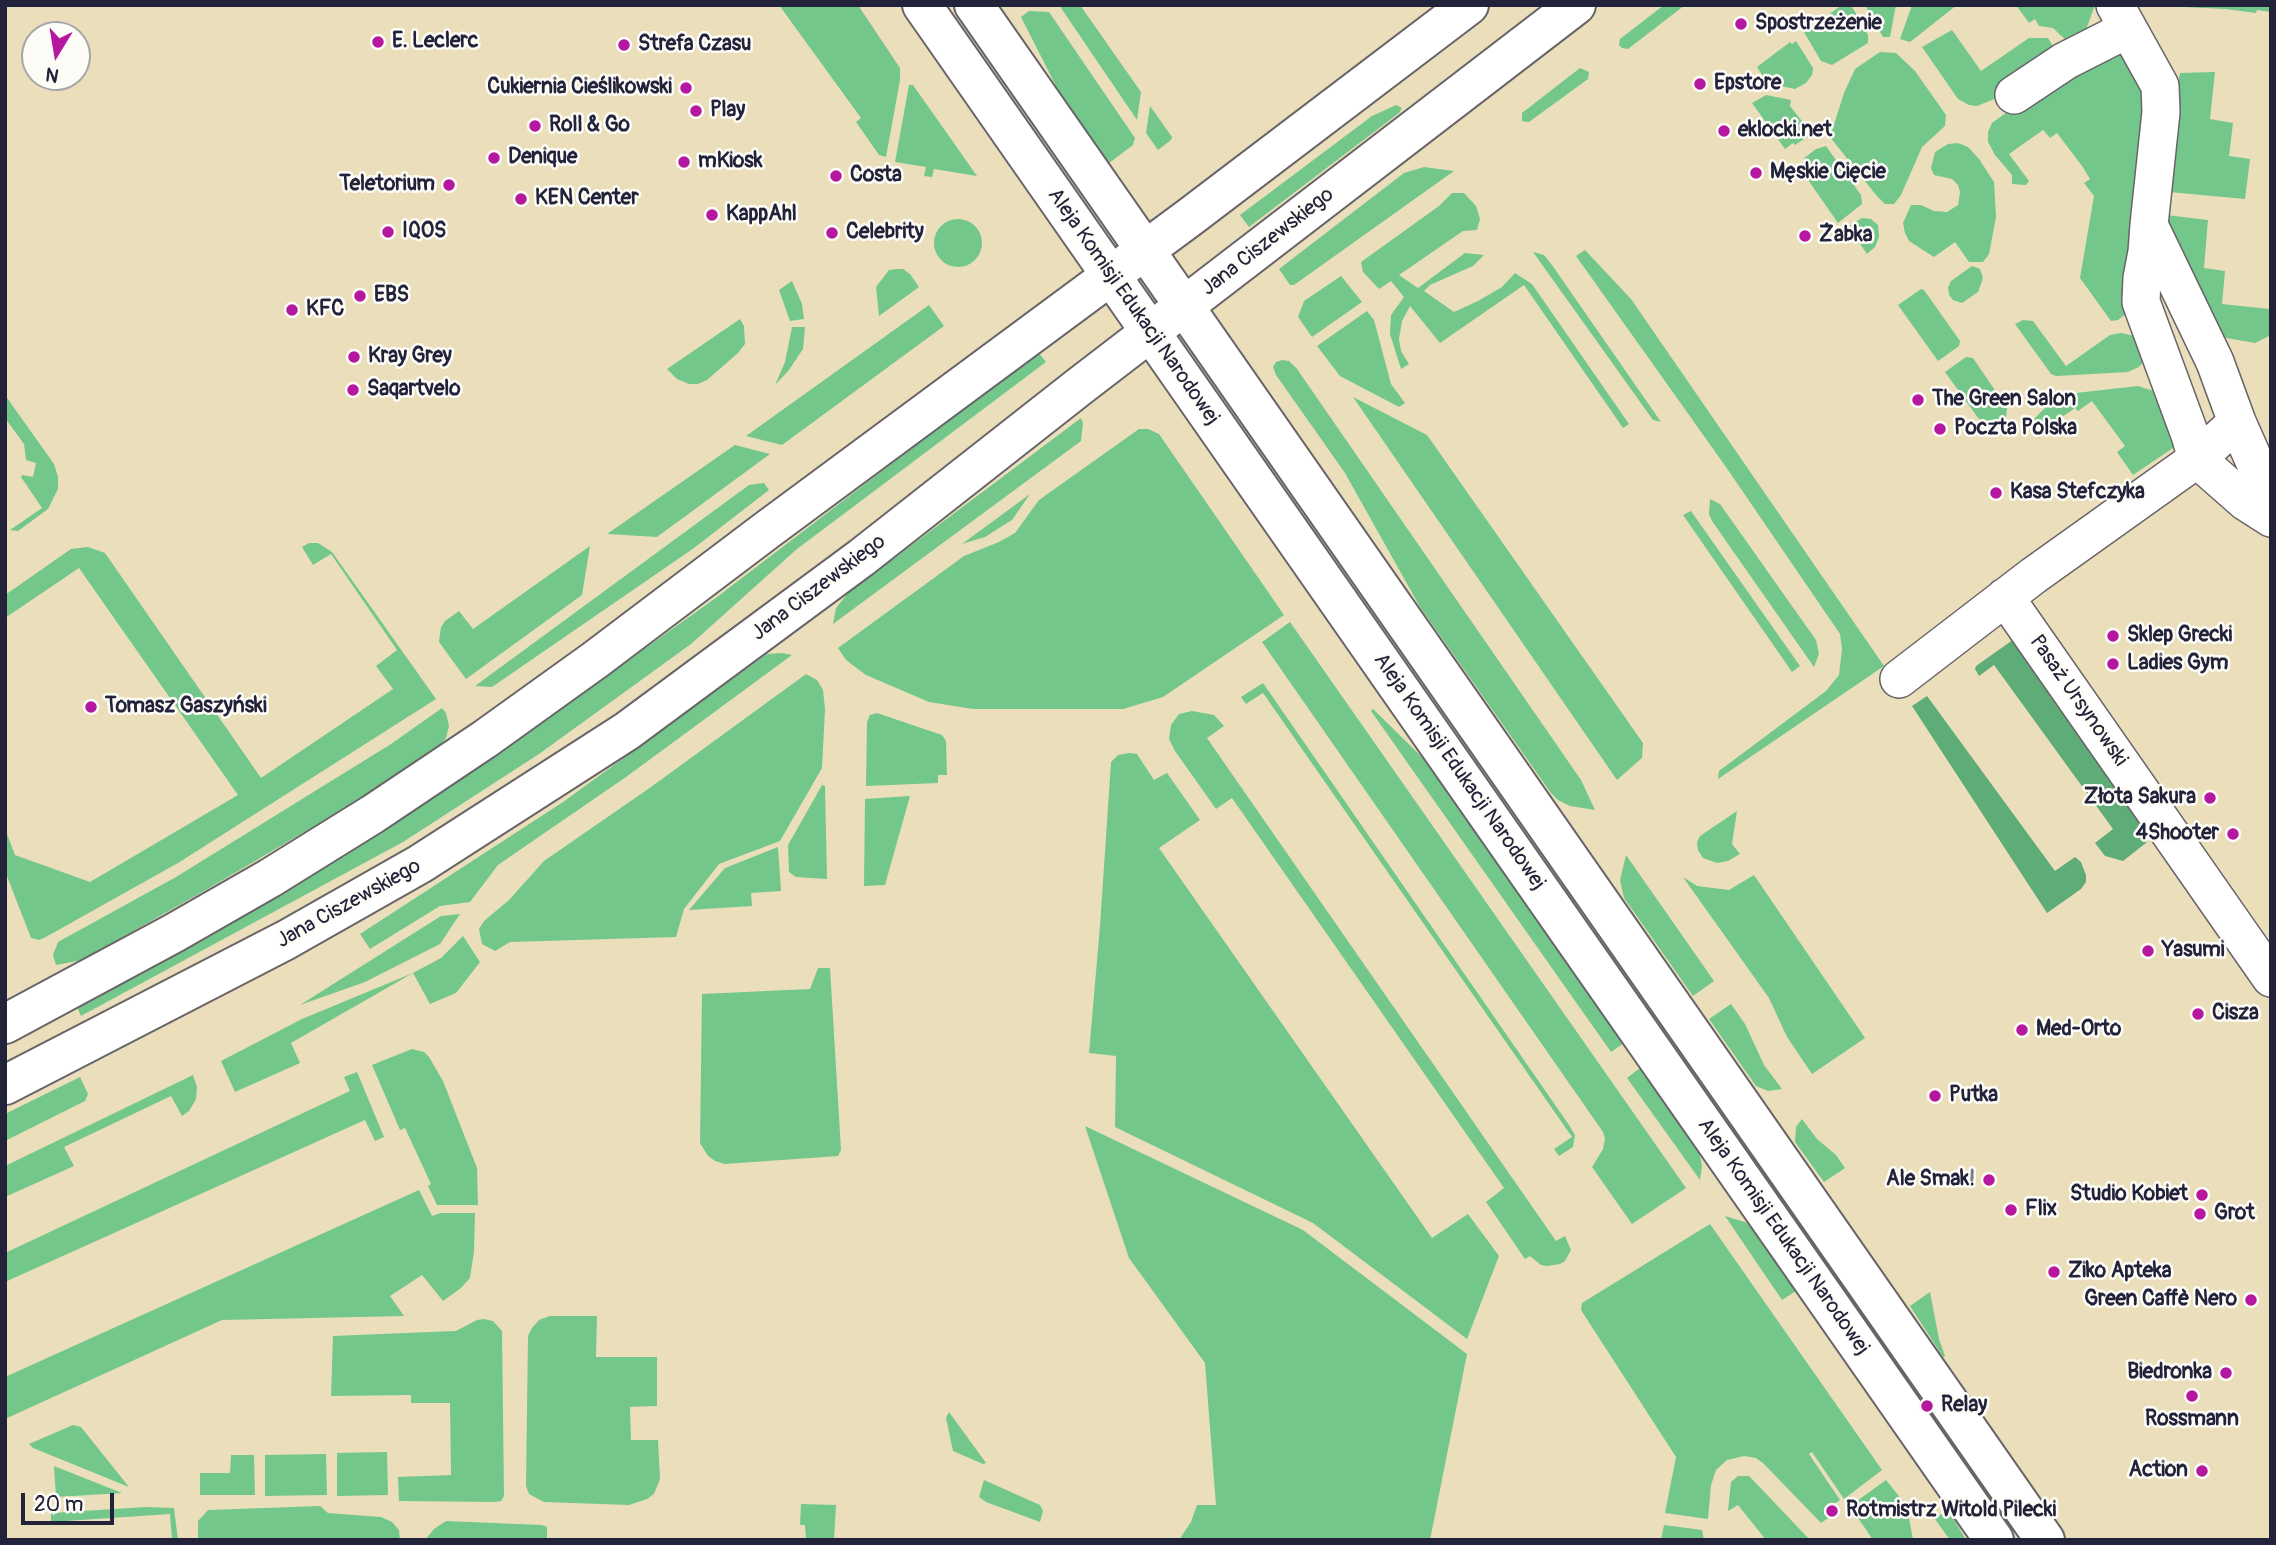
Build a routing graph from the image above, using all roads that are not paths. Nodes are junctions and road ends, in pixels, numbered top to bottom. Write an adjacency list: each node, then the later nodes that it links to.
1 (922, 5): 9 (main road, Aleja Komisji Edukacji Narodowej)
2 (974, 5): 8 (main road, Aleja Komisji Edukacji Narodowej)
3 (1469, 5): 8 (main road)
4 (1576, 5): 10 (main road, Jana Ciszewskiego)
5 (2121, 17): 6 (street); 7 (street)
6 (2014, 95)
7 (2149, 225): 12 (street); 13 (street)
8 (1145, 250): 9 (main road); 10 (main road, Aleja Komisji Edukacji Narodowej)
9 (1111, 275): 11 (main road, Aleja Komisji Edukacji Narodowej); 21 (main road)
10 (1185, 306): 11 (main road, Jana Ciszewskiego); 18 (main road, Aleja Komisji Edukacji Narodowej)
11 (1151, 332): 19 (main road, Aleja Komisji Edukacji Narodowej); 22 (main road, Jana Ciszewskiego)
12 (2236, 422): 13 (street); 14 (street)
13 (2197, 459): 15 (street); 16 (street)
14 (2271, 499)
15 (2271, 518)
16 (2005, 597): 17 (street); 20 (street, Pasaż Ursynowski)
17 (1899, 679)
18 (1574, 862): 19 (main road); 24 (main road, Aleja Komisji Edukacji Narodowej)
19 (1539, 887): 23 (main road, Aleja Komisji Edukacji Narodowej)
20 (2271, 978)
21 (5, 1024)
22 (5, 1085)
23 (1994, 1540)
24 (2045, 1540)

